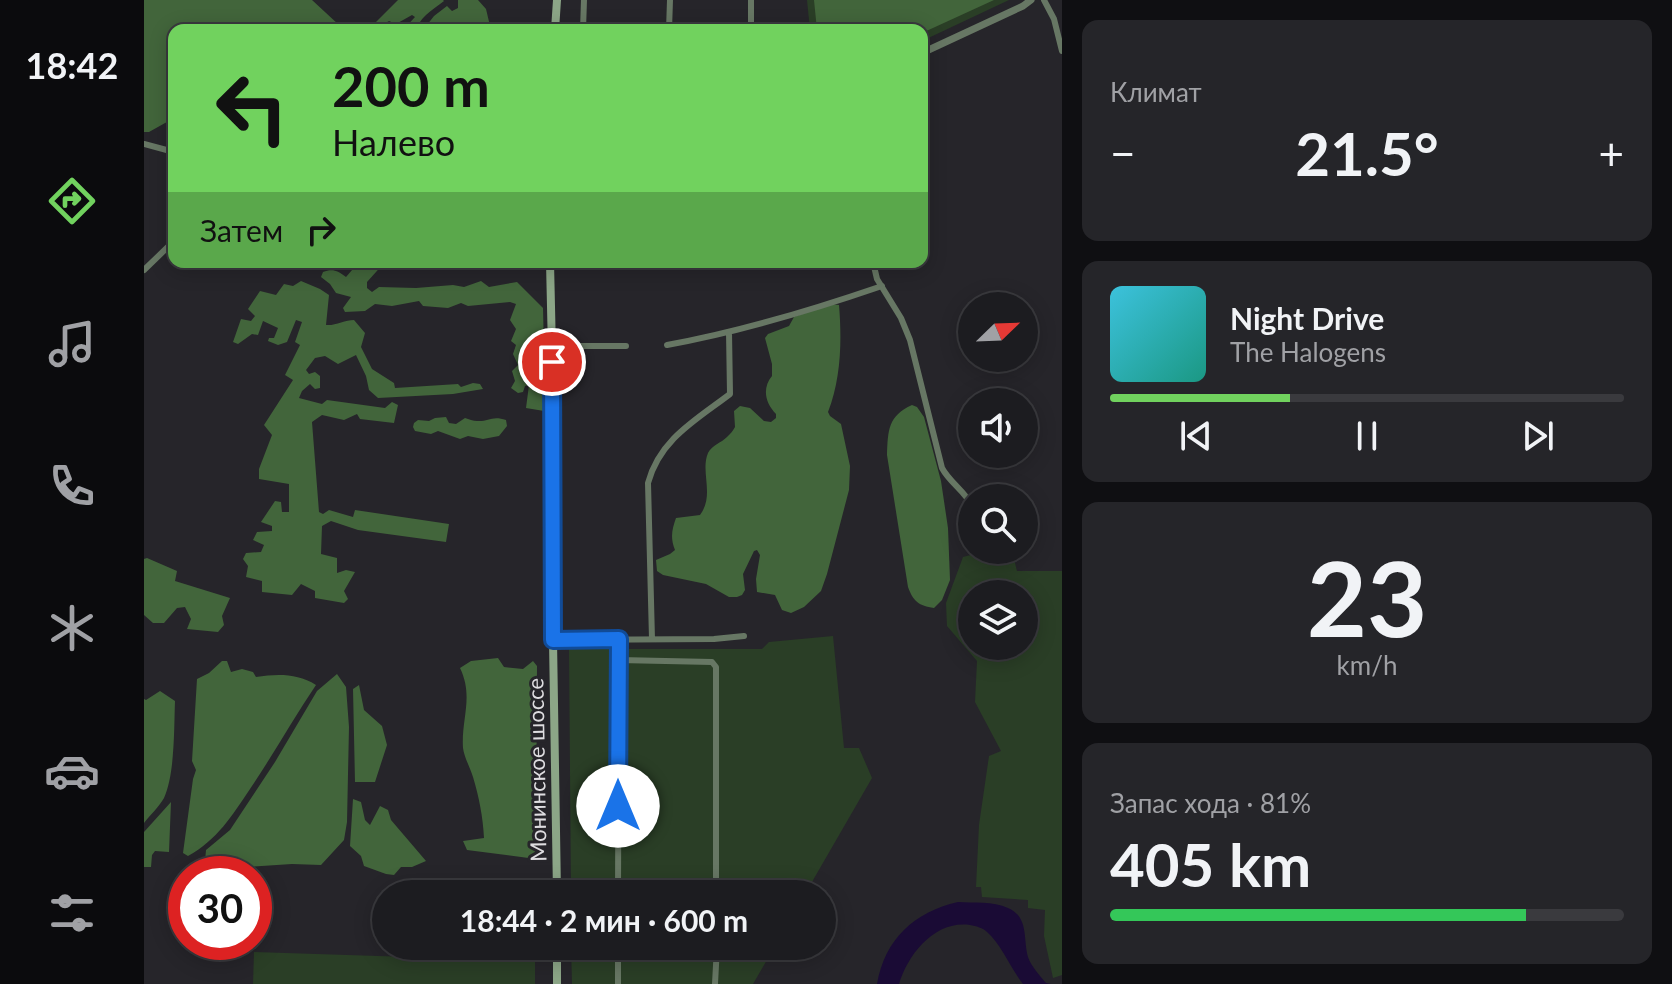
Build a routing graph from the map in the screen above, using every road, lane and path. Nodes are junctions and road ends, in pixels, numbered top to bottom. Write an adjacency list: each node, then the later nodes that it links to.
1 (557, 0): 7 (main road)
2 (584, 0): 8 (street)
3 (670, 0): 9 (street)
4 (751, 0): 10 (street)
5 (1031, 0): 11 (street)
6 (1044, 0): 12 (street)
7 (555, 24)
8 (583, 24)
9 (669, 24)
10 (751, 24)
11 (928, 50)
12 (1062, 51)
13 (144, 144): 14 (street)
14 (168, 150)
15 (168, 247): 18 (street)
16 (550, 268): 22 (main road, Монинское шоссе)
17 (874, 268): 19 (street)
18 (144, 270)
19 (882, 286): 20 (street); 24 (street)
20 (729, 332): 21 (street); 27 (street)
21 (667, 345)
22 (552, 346): 23 (street); 28 (main road, Монинское шоссе)
23 (626, 346)
24 (958, 487)
25 (744, 636): 27 (street)
26 (619, 639): 27 (street); 28 (street); 29 (street)
27 (652, 639)
28 (553, 640): 30 (main road, Монинское шоссе)
29 (619, 660): 31 (street); 32 (street)
30 (557, 880)
31 (618, 880)
32 (716, 880)
33 (557, 960): 36 (main road)
34 (618, 960): 37 (street)
35 (716, 960): 38 (street)
36 (557, 984)
37 (618, 984)
38 (715, 984)

